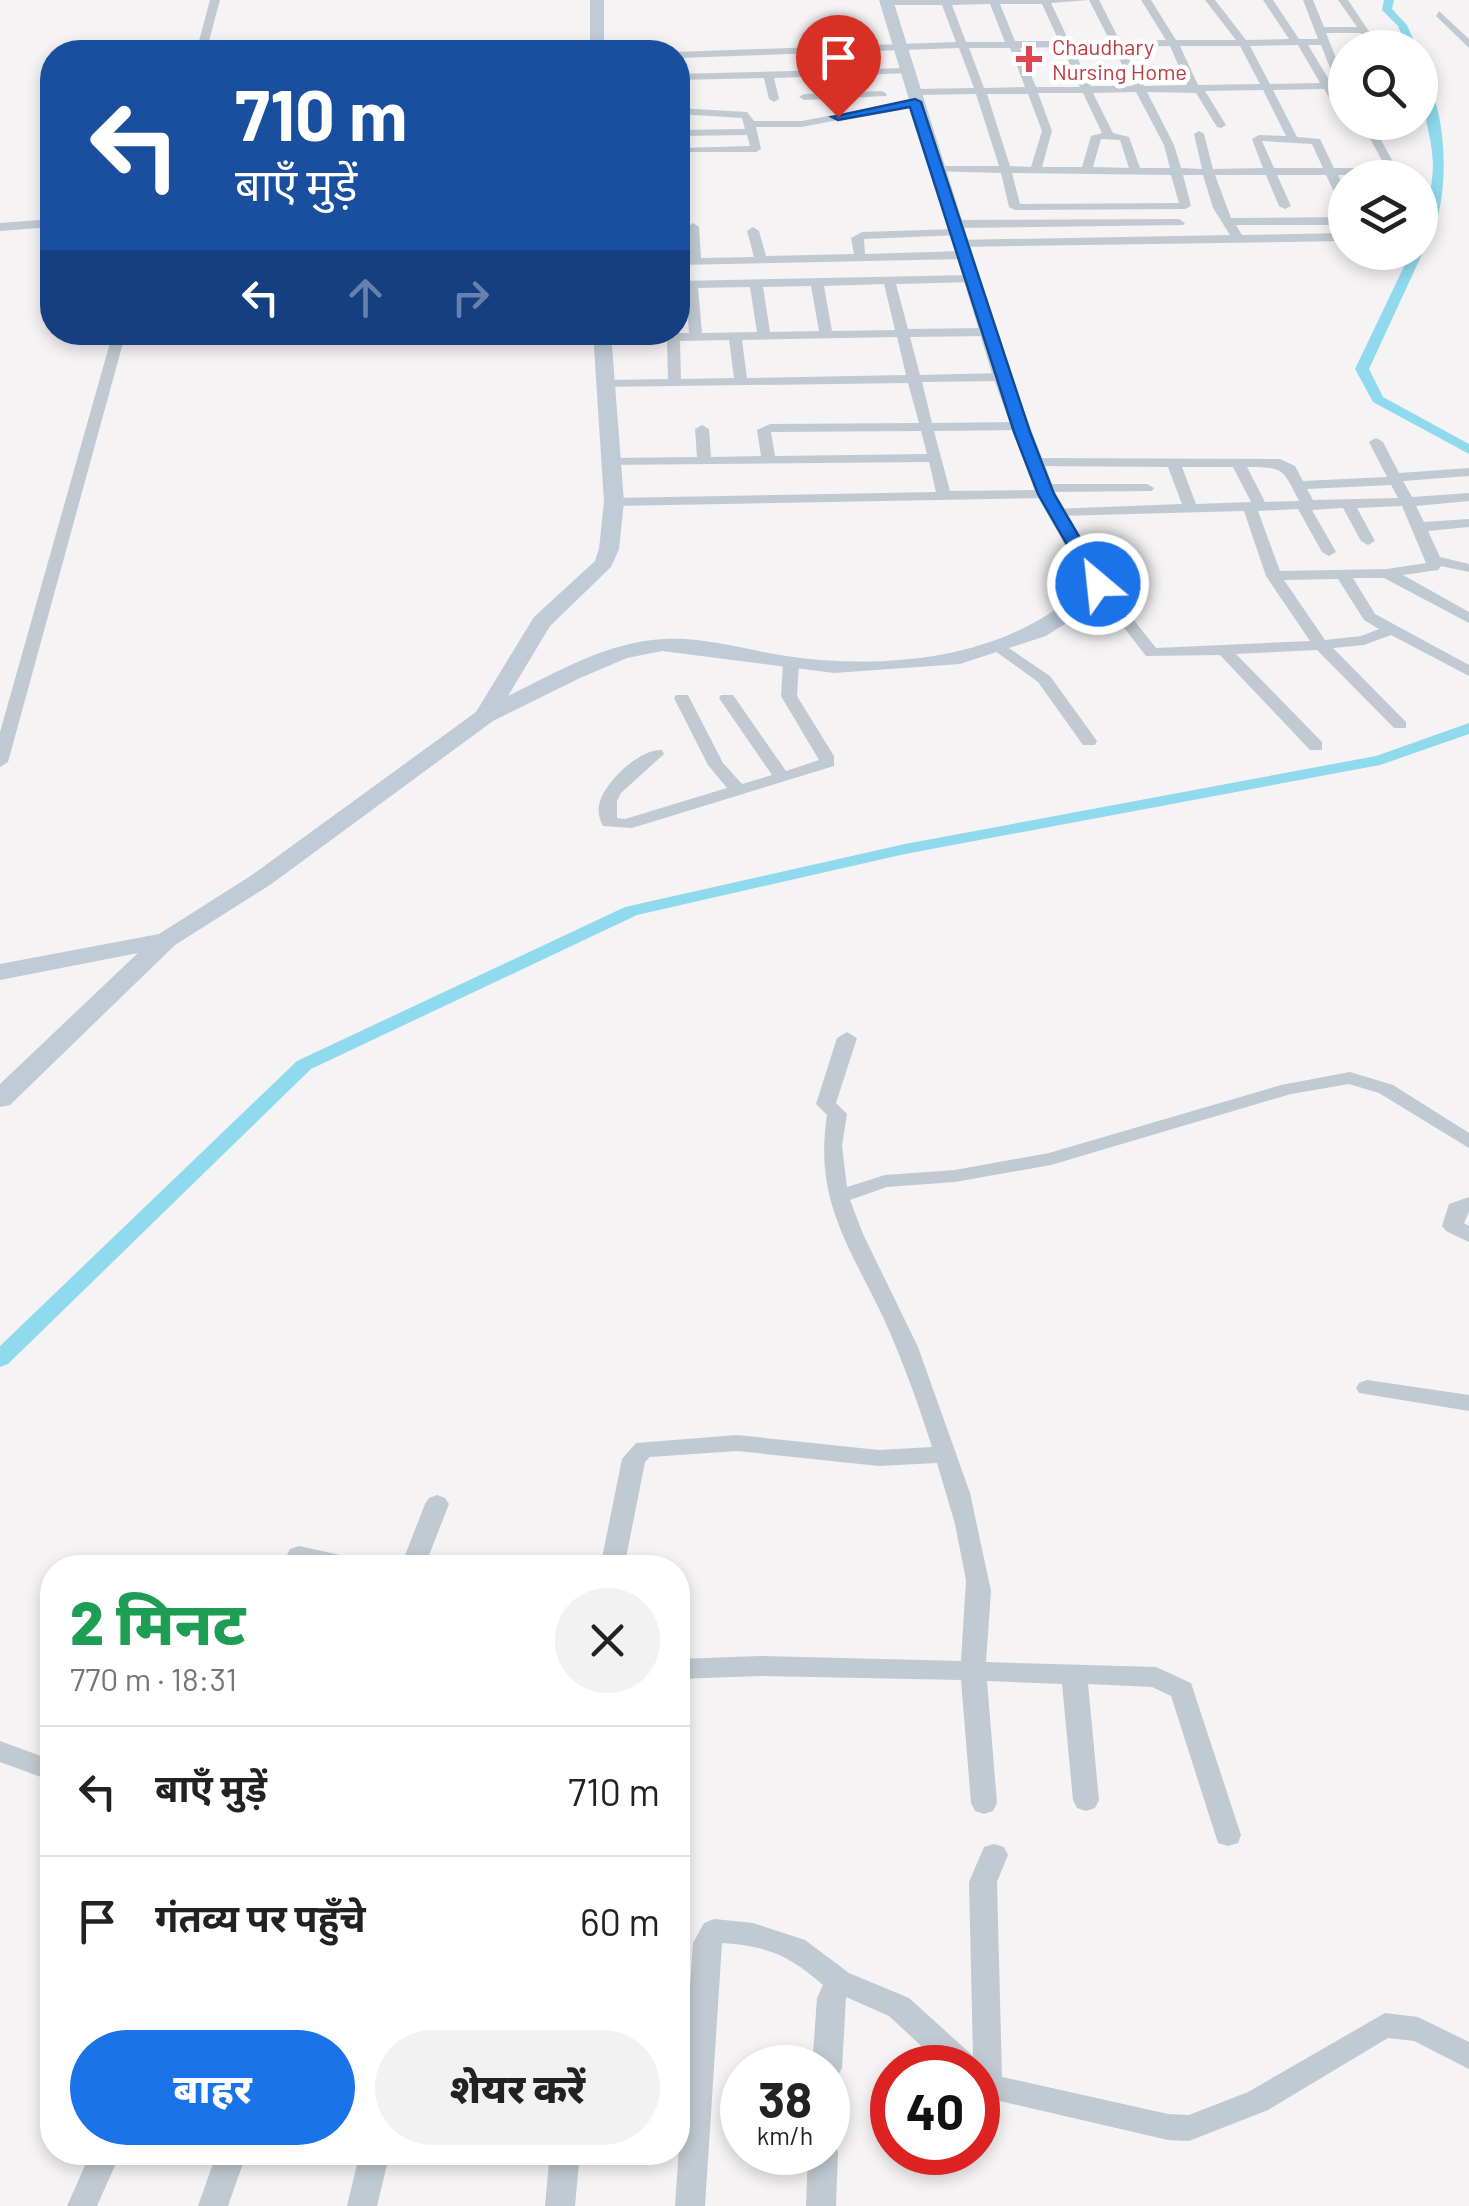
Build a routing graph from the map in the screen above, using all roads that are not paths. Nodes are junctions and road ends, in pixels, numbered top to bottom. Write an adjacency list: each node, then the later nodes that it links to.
1 (215, 0): 18 (street)
2 (596, 0): 19 (street)
3 (1045, 0): 4 (street); 12 (street); 23 (street)
4 (1084, 0)
5 (1094, 0): 20 (street)
6 (1146, 0): 24 (street)
7 (1210, 0): 21 (street)
8 (1268, 0): 22 (street)
9 (1308, 0): 17 (street)
10 (1343, 0): 15 (street)
11 (945, 1): 12 (street); 13 (street); 26 (street)
12 (993, 1): 25 (street)
13 (886, 2): 28 (street)
14 (1469, 20): 27 (street)
15 (1364, 30)
16 (1328, 35): 17 (street)
17 (1321, 36): 22 (street); 29 (street)
18 (205, 40)
19 (596, 40)
20 (1117, 42): 23 (street); 24 (street); 40 (street)
21 (1242, 42): 22 (street); 24 (street); 39 (street)
22 (1298, 42): 38 (street)
23 (1062, 43): 25 (street); 43 (street)
24 (1174, 43): 41 (street)
25 (1012, 44): 26 (street); 42 (street)
26 (960, 45): 28 (street); 45 (street)
27 (1469, 45)
28 (901, 46): 30 (street); 32 (street)
29 (1328, 51)
30 (748, 52): 31 (street); 34 (street)
31 (690, 54)
32 (907, 71): 33 (street); 49 (street)
33 (827, 73): 35 (street); 47 (street)
34 (753, 74): 35 (street); 36 (street)
35 (768, 74): 50 (street)
36 (720, 76): 37 (street); 51 (street)
37 (690, 77)
38 (1326, 88): 39 (street); 44 (street)
39 (1265, 89): 41 (street); 60 (street)
40 (1140, 90): 41 (street); 43 (street); 71 (street)
41 (1197, 90): 54 (street)
42 (1033, 91): 43 (street); 45 (street); 64 (street)
43 (1087, 91): 59 (street)
44 (1328, 91)
45 (980, 92): 49 (street); 63 (street)
46 (882, 94): 47 (street)
47 (836, 95): 48 (street)
48 (804, 97)
49 (914, 97): 55 (street); 65 (street)
50 (774, 99)
51 (728, 110): 53 (street); 55 (street)
52 (690, 111): 53 (street)
53 (711, 111): 57 (street)
54 (1220, 125)
55 (752, 128): 57 (street); 61 (street)
56 (690, 133): 57 (street)
57 (712, 133)
58 (1199, 134): 73 (street)
59 (1108, 135): 67 (street); 70 (street)
60 (1292, 137): 62 (street); 72 (street)
61 (690, 156)
62 (1328, 166)
63 (1003, 168): 64 (street); 65 (street); 75 (street)
64 (1036, 168): 66 (street)
65 (936, 169): 89 (street)
66 (1062, 169): 67 (street); 75 (street)
67 (1087, 170): 69 (street)
68 (1328, 170): 72 (street)
69 (1118, 171): 70 (street); 74 (street)
70 (1136, 171): 71 (street)
71 (1177, 171): 73 (street); 76 (street)
72 (1269, 171): 73 (street); 77 (street)
73 (1208, 172): 78 (street)
74 (1129, 196): 75 (street); 76 (street)
75 (1076, 206)
76 (1180, 206): 78 (street); 81 (street)
77 (1284, 206)
78 (1219, 208): 80 (street)
79 (1328, 221): 80 (street)
80 (1227, 222): 86 (street)
81 (1179, 223): 88 (street); 89 (street)
82 (40, 224): 84 (street)
83 (693, 226): 93 (street)
84 (0, 227)
85 (752, 231): 91 (street)
86 (1237, 237): 87 (street); 88 (street)
87 (1328, 237)
88 (1190, 238): 89 (street)
89 (958, 239): 90 (street); 90 (street); 97 (street)
90 (860, 257): 91 (street)
91 (761, 260): 93 (street)
92 (690, 261): 93 (street)
93 (695, 261)
94 (817, 283): 95 (street); 98 (street); 102 (street)
95 (756, 284): 96 (street); 104 (street)
96 (690, 285)
97 (973, 286): 98 (street); 100 (street)
98 (890, 288): 101 (street)
99 (690, 309): 106 (street)
100 (988, 332): 101 (street); 110 (street)
101 (902, 334): 102 (street); 111 (street)
102 (826, 335): 104 (street)
103 (735, 336): 104 (street); 106 (street); 112 (street)
104 (764, 336)
105 (690, 337): 106 (street)
106 (696, 337)
107 (116, 345): 164 (street)
108 (603, 345): 113 (street)
109 (674, 345): 114 (street)
110 (1002, 378): 111 (street); 116 (street)
111 (918, 380): 112 (street); 115 (street)
112 (741, 382): 114 (street)
113 (605, 384): 114 (street); 122 (street)
114 (675, 384)
115 (928, 426): 116 (street); 119 (street); 120 (street)
116 (1020, 426): 123 (street)
117 (702, 430): 121 (street)
118 (1376, 442): 127 (street)
119 (935, 458): 120 (street); 131 (street)
120 (768, 460): 121 (street)
121 (704, 461): 122 (street)
122 (610, 462): 133 (street)
123 (1034, 462): 124 (street); 130 (street)
124 (1174, 463): 125 (street); 138 (street)
125 (1238, 463): 128 (street); 137 (street)
126 (1469, 472): 127 (street)
127 (1394, 479): 128 (street); 134 (street)
128 (1297, 484): 136 (street)
129 (1147, 488): 130 (street)
130 (1045, 491): 131 (street); 139 (street)
131 (944, 494): 133 (street)
132 (1469, 497): 134 (street)
133 (614, 502): 159 (street)
134 (1407, 502): 135 (street); 141 (street)
135 (1348, 504): 136 (street); 142 (street)
136 (1306, 506): 137 (street); 143 (street)
137 (1256, 508): 138 (street); 148 (street)
138 (1191, 510): 139 (street)
139 (1058, 512): 149 (street)
140 (1469, 523): 141 (street)
141 (1418, 527): 144 (street)
142 (1368, 541)
143 (1330, 552)
144 (1434, 560): 145 (street); 146 (street)
145 (1469, 568)
146 (1387, 573): 147 (street); 150 (street)
147 (1343, 574): 148 (street); 151 (street)
148 (1274, 576): 153 (street)
149 (1098, 584): 152 (street); 154 (street)
150 (1469, 618)
151 (1390, 630): 153 (street); 156 (street)
152 (997, 645): 155 (street); 161 (street)
153 (1321, 645): 154 (street); 160 (street)
154 (1226, 652): 162 (street)
155 (791, 662): 159 (street); 165 (street)
156 (1469, 672)
157 (682, 698): 166 (street)
158 (727, 698): 165 (street)
159 (485, 716): 167 (street)
160 (1400, 725)
161 (1090, 742)
162 (1316, 746)
163 (656, 754): 166 (street)
164 (0, 762)
165 (782, 778): 166 (street)
166 (738, 790)
167 (166, 940): 168 (street); 170 (street)
168 (0, 972)
169 (847, 1038): 172 (street)
170 (0, 1099)
171 (1469, 1142): 172 (street)
172 (836, 1196): 177 (street)
173 (1469, 1204): 174 (street)
174 (1469, 1234)
175 (1367, 1388): 176 (street)
176 (1469, 1403)
177 (944, 1454): 180 (street); 182 (street)
178 (437, 1504): 179 (street)
179 (417, 1555)
180 (615, 1555)
181 (690, 1669): 182 (street)
182 (973, 1670): 183 (street); 187 (street)
183 (1074, 1672): 186 (street); 188 (street)
184 (0, 1752): 185 (street)
185 (40, 1767)
186 (1086, 1800)
187 (984, 1803)
188 (1228, 1835)
189 (994, 1855): 193 (street)
190 (838, 1982): 191 (street); 192 (street); 205 (street)
191 (829, 2045)
192 (941, 2045)
193 (978, 2045)
194 (1469, 2056): 195 (street)
195 (1000, 2083)
196 (100, 2165): 201 (street)
197 (227, 2165): 202 (street)
198 (372, 2165): 203 (street)
199 (564, 2165): 204 (street)
200 (823, 2175): 206 (street)
201 (82, 2206)
202 (213, 2206)
203 (362, 2206)
204 (560, 2206)
205 (690, 2206)
206 (821, 2206)

